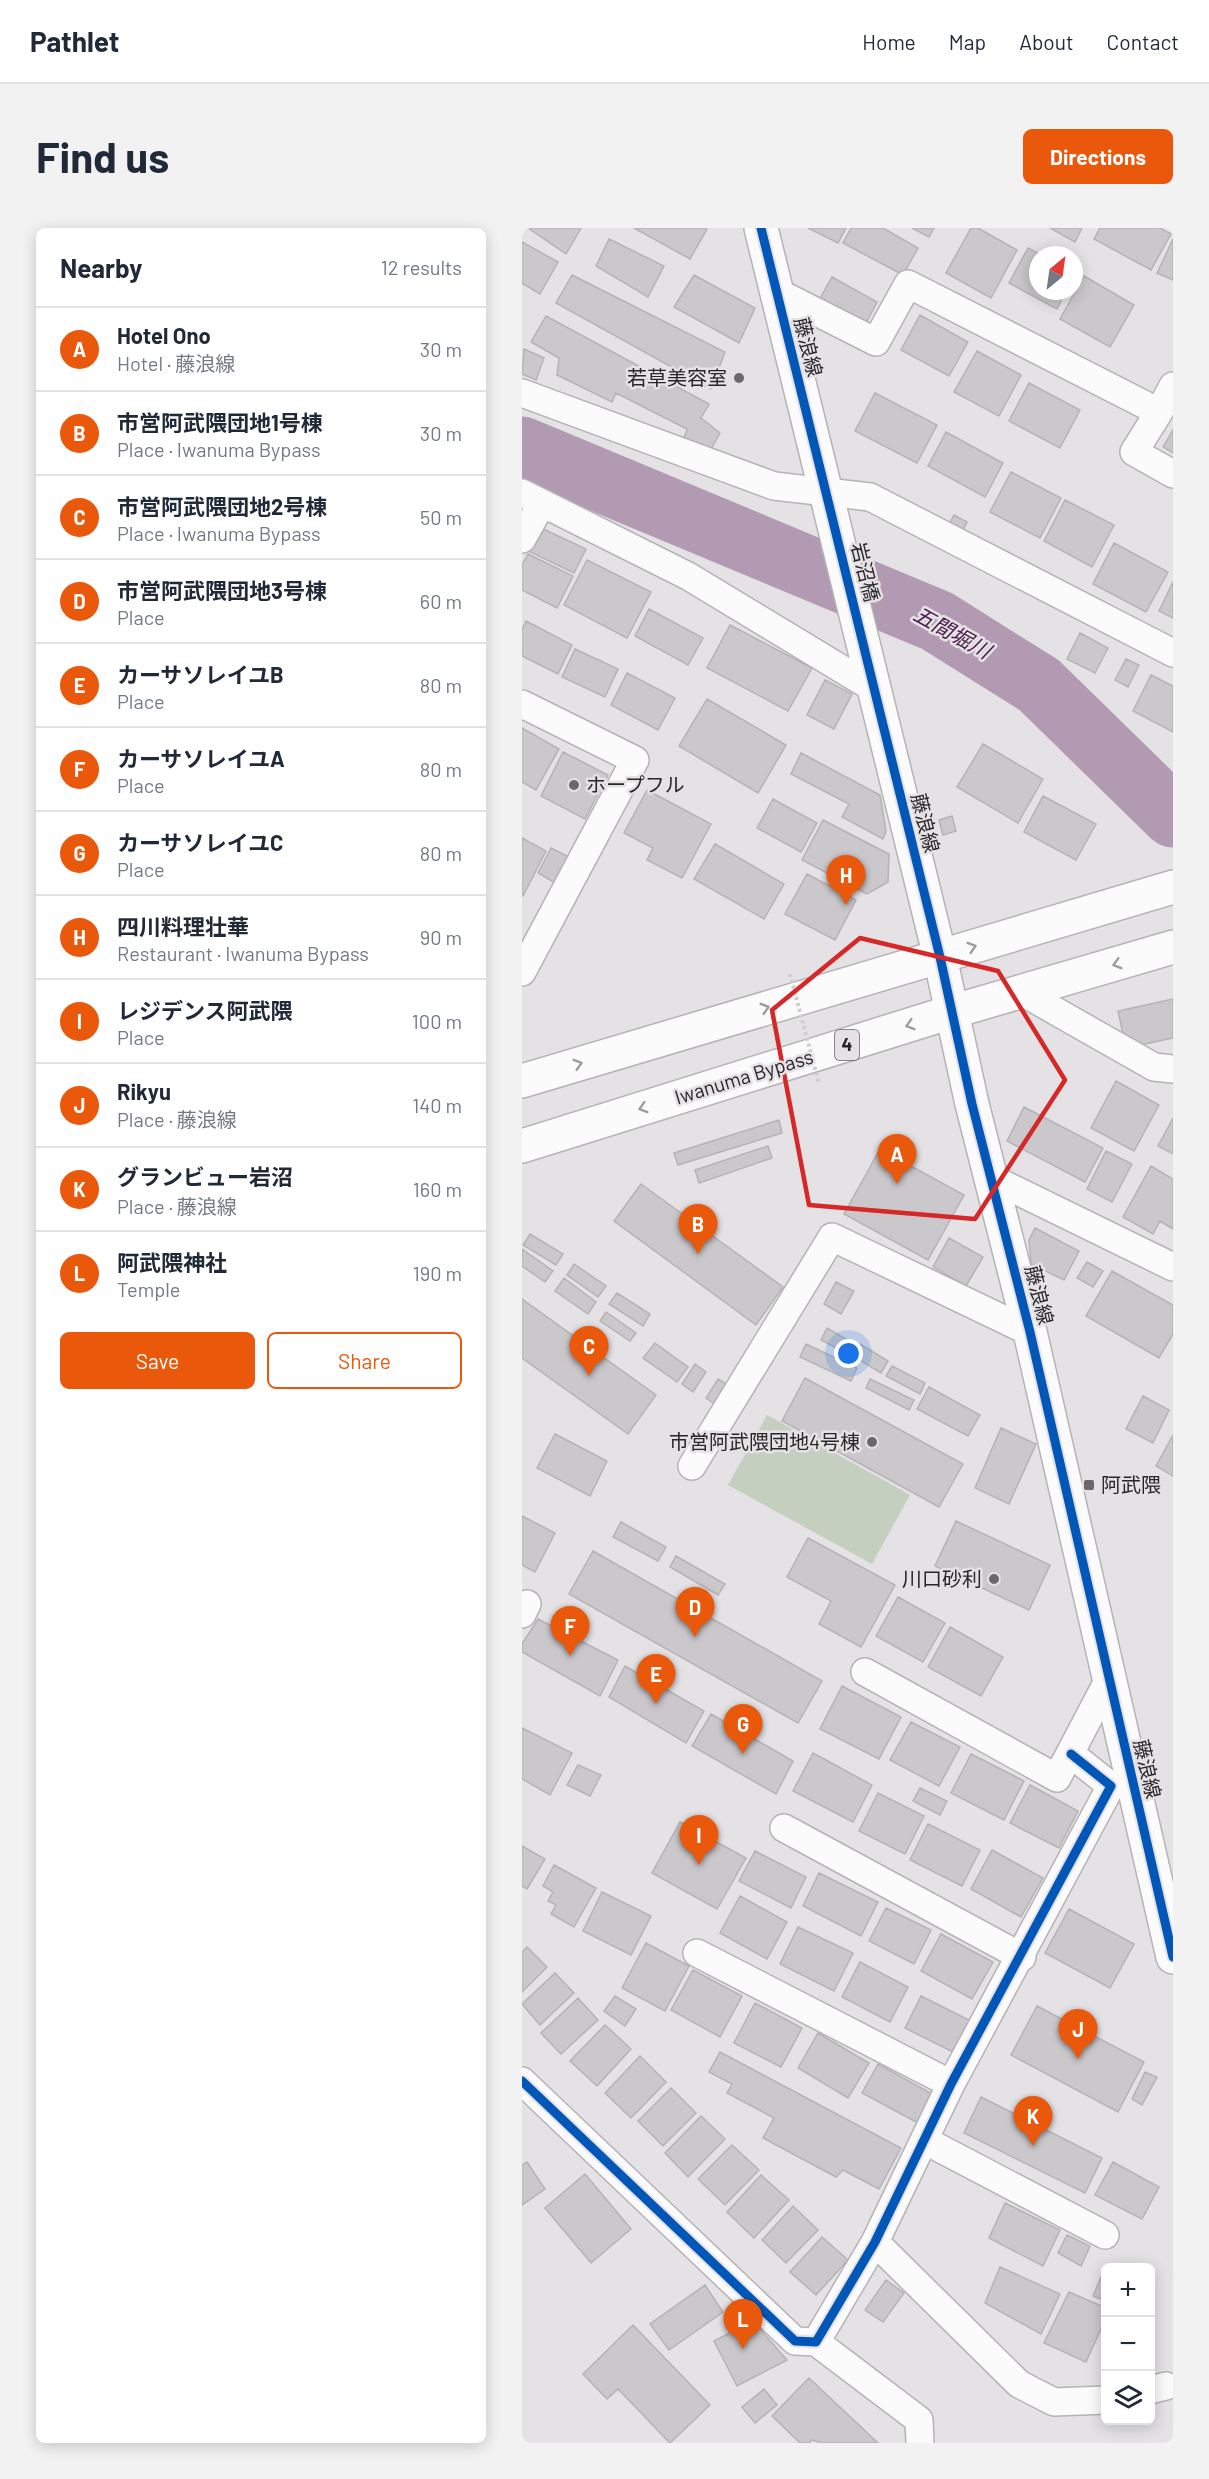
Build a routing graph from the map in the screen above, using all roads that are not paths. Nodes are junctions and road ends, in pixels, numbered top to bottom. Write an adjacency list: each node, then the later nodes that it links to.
1 (761, 228): 2 (main road, 藤浪線)
2 (775, 291): 5 (street); 8 (main road, 藤浪線)
3 (1173, 386): 5 (street)
4 (522, 393): 8 (street)
5 (1159, 412): 6 (street)
6 (1173, 474)
7 (532, 498): 9 (street); 12 (street)
8 (829, 501): 10 (main road, 岩沼橋); 11 (street)
9 (522, 539)
10 (864, 644): 12 (main road, 藤浪線)
11 (1173, 652)
12 (873, 688): 16 (main road, 藤浪線)
13 (522, 704): 17 (street)
14 (1173, 887): 16 (main road, one-way to 14)
15 (1173, 947): 18 (main road, Iwanuma Bypass / 4, one-way to 18)
16 (940, 957): 19 (main road, 藤浪線); 21 (main road, one-way to 16)
17 (522, 972)
18 (1022, 992): 19 (main road, Iwanuma Bypass / 4); 20 (street)
19 (951, 1012): 22 (main road, Iwanuma Bypass / 4, one-way to 22); 23 (main road, 藤浪線)
20 (1173, 1070)
21 (522, 1080)
22 (522, 1146)
23 (991, 1178): 24 (street); 25 (main road, 藤浪線)
24 (1173, 1267)
25 (1030, 1332): 26 (street); 28 (main road, 藤浪線)
26 (692, 1466)
27 (866, 1672): 29 (street)
28 (1108, 1681): 29 (street); 33 (main road, 藤浪線)
29 (1071, 1754): 32 (street)
30 (784, 1828): 32 (street)
31 (698, 1953): 35 (street)
32 (1022, 1957): 35 (street)
33 (1173, 1957)
34 (522, 2081): 39 (street)
35 (951, 2084): 36 (street)
36 (924, 2140): 37 (street); 38 (street)
37 (1105, 2235)
38 (874, 2242): 39 (street); 40 (street)
39 (816, 2342): 41 (street)
40 (1101, 2400)
41 (920, 2443)

